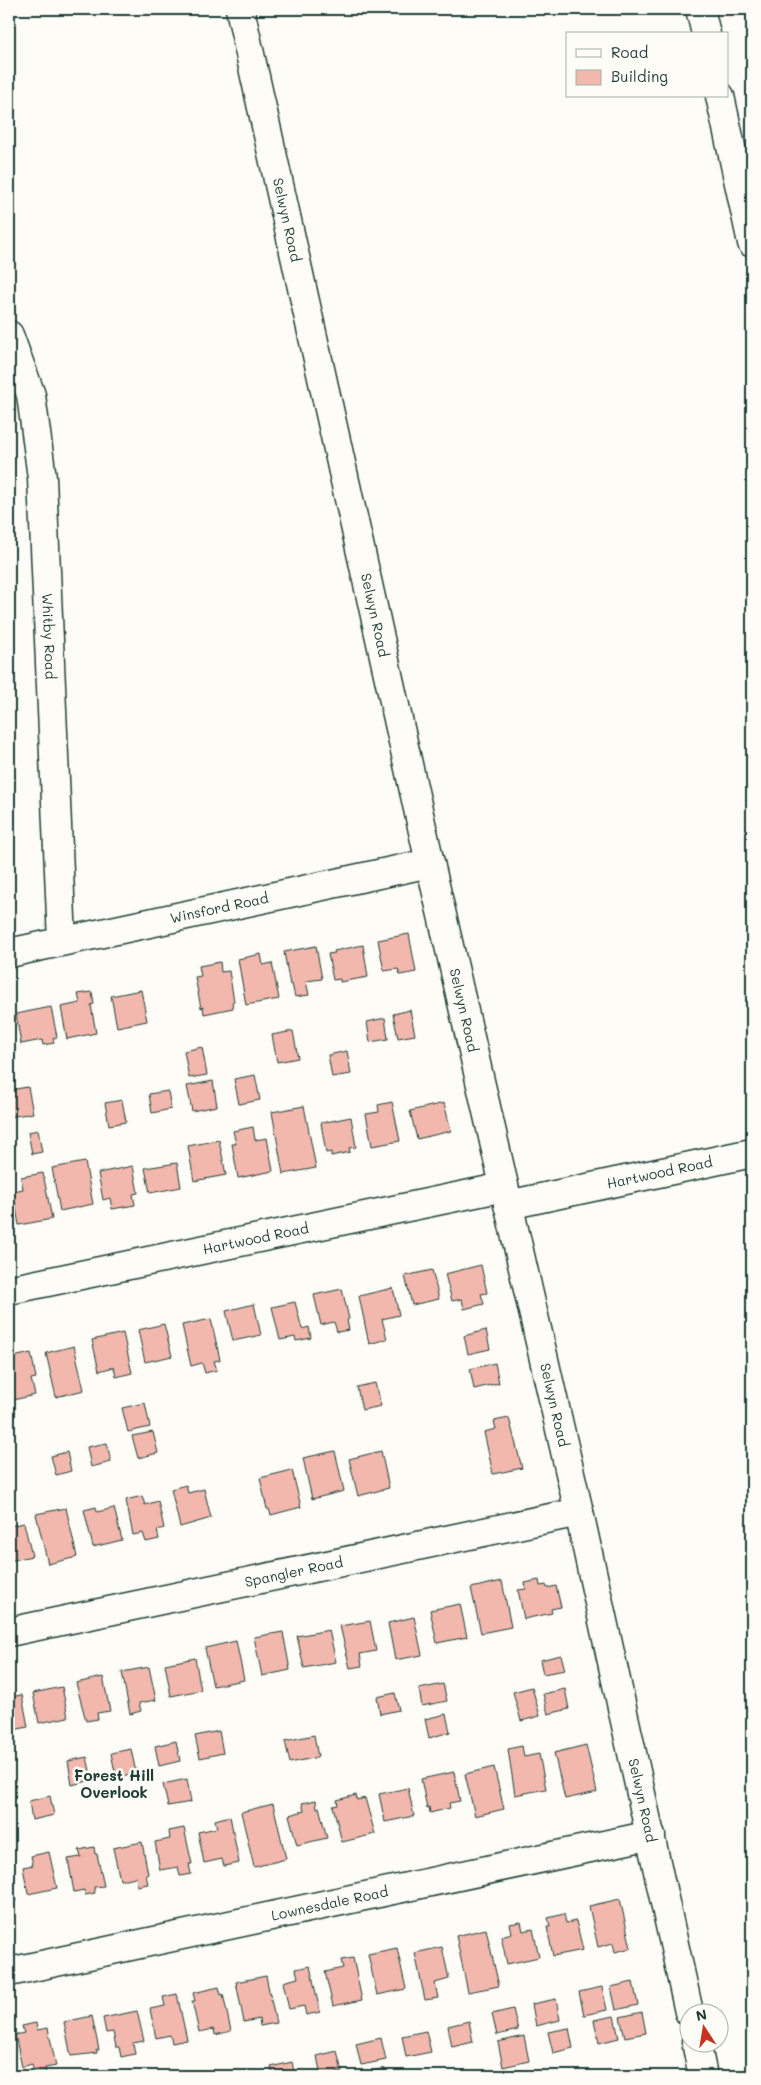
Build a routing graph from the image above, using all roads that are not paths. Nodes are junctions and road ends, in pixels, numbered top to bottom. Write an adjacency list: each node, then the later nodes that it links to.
1 (240, 9): 7 (street, Selwyn Road)
2 (700, 9): 3 (street)
3 (706, 32)
4 (720, 98): 5 (street)
5 (752, 243)
6 (9, 335): 8 (street, Whitby Road)
7 (430, 863): 8 (street, Winsford Road); 11 (street, Selwyn Road)
8 (62, 942): 9 (street, Winsford Road)
9 (9, 953)
10 (752, 1153): 11 (street, Hartwood Road)
11 (506, 1196): 12 (street, Hartwood Road); 13 (street, Selwyn Road)
12 (9, 1290)
13 (580, 1512): 14 (street, Spangler Road); 15 (street, Selwyn Road)
14 (9, 1632)
15 (651, 1836): 16 (street, Lownesdale Road); 17 (street, Selwyn Road)
16 (9, 1972)
17 (688, 2002)
18 (698, 2052): 19 (street)
19 (703, 2076)

